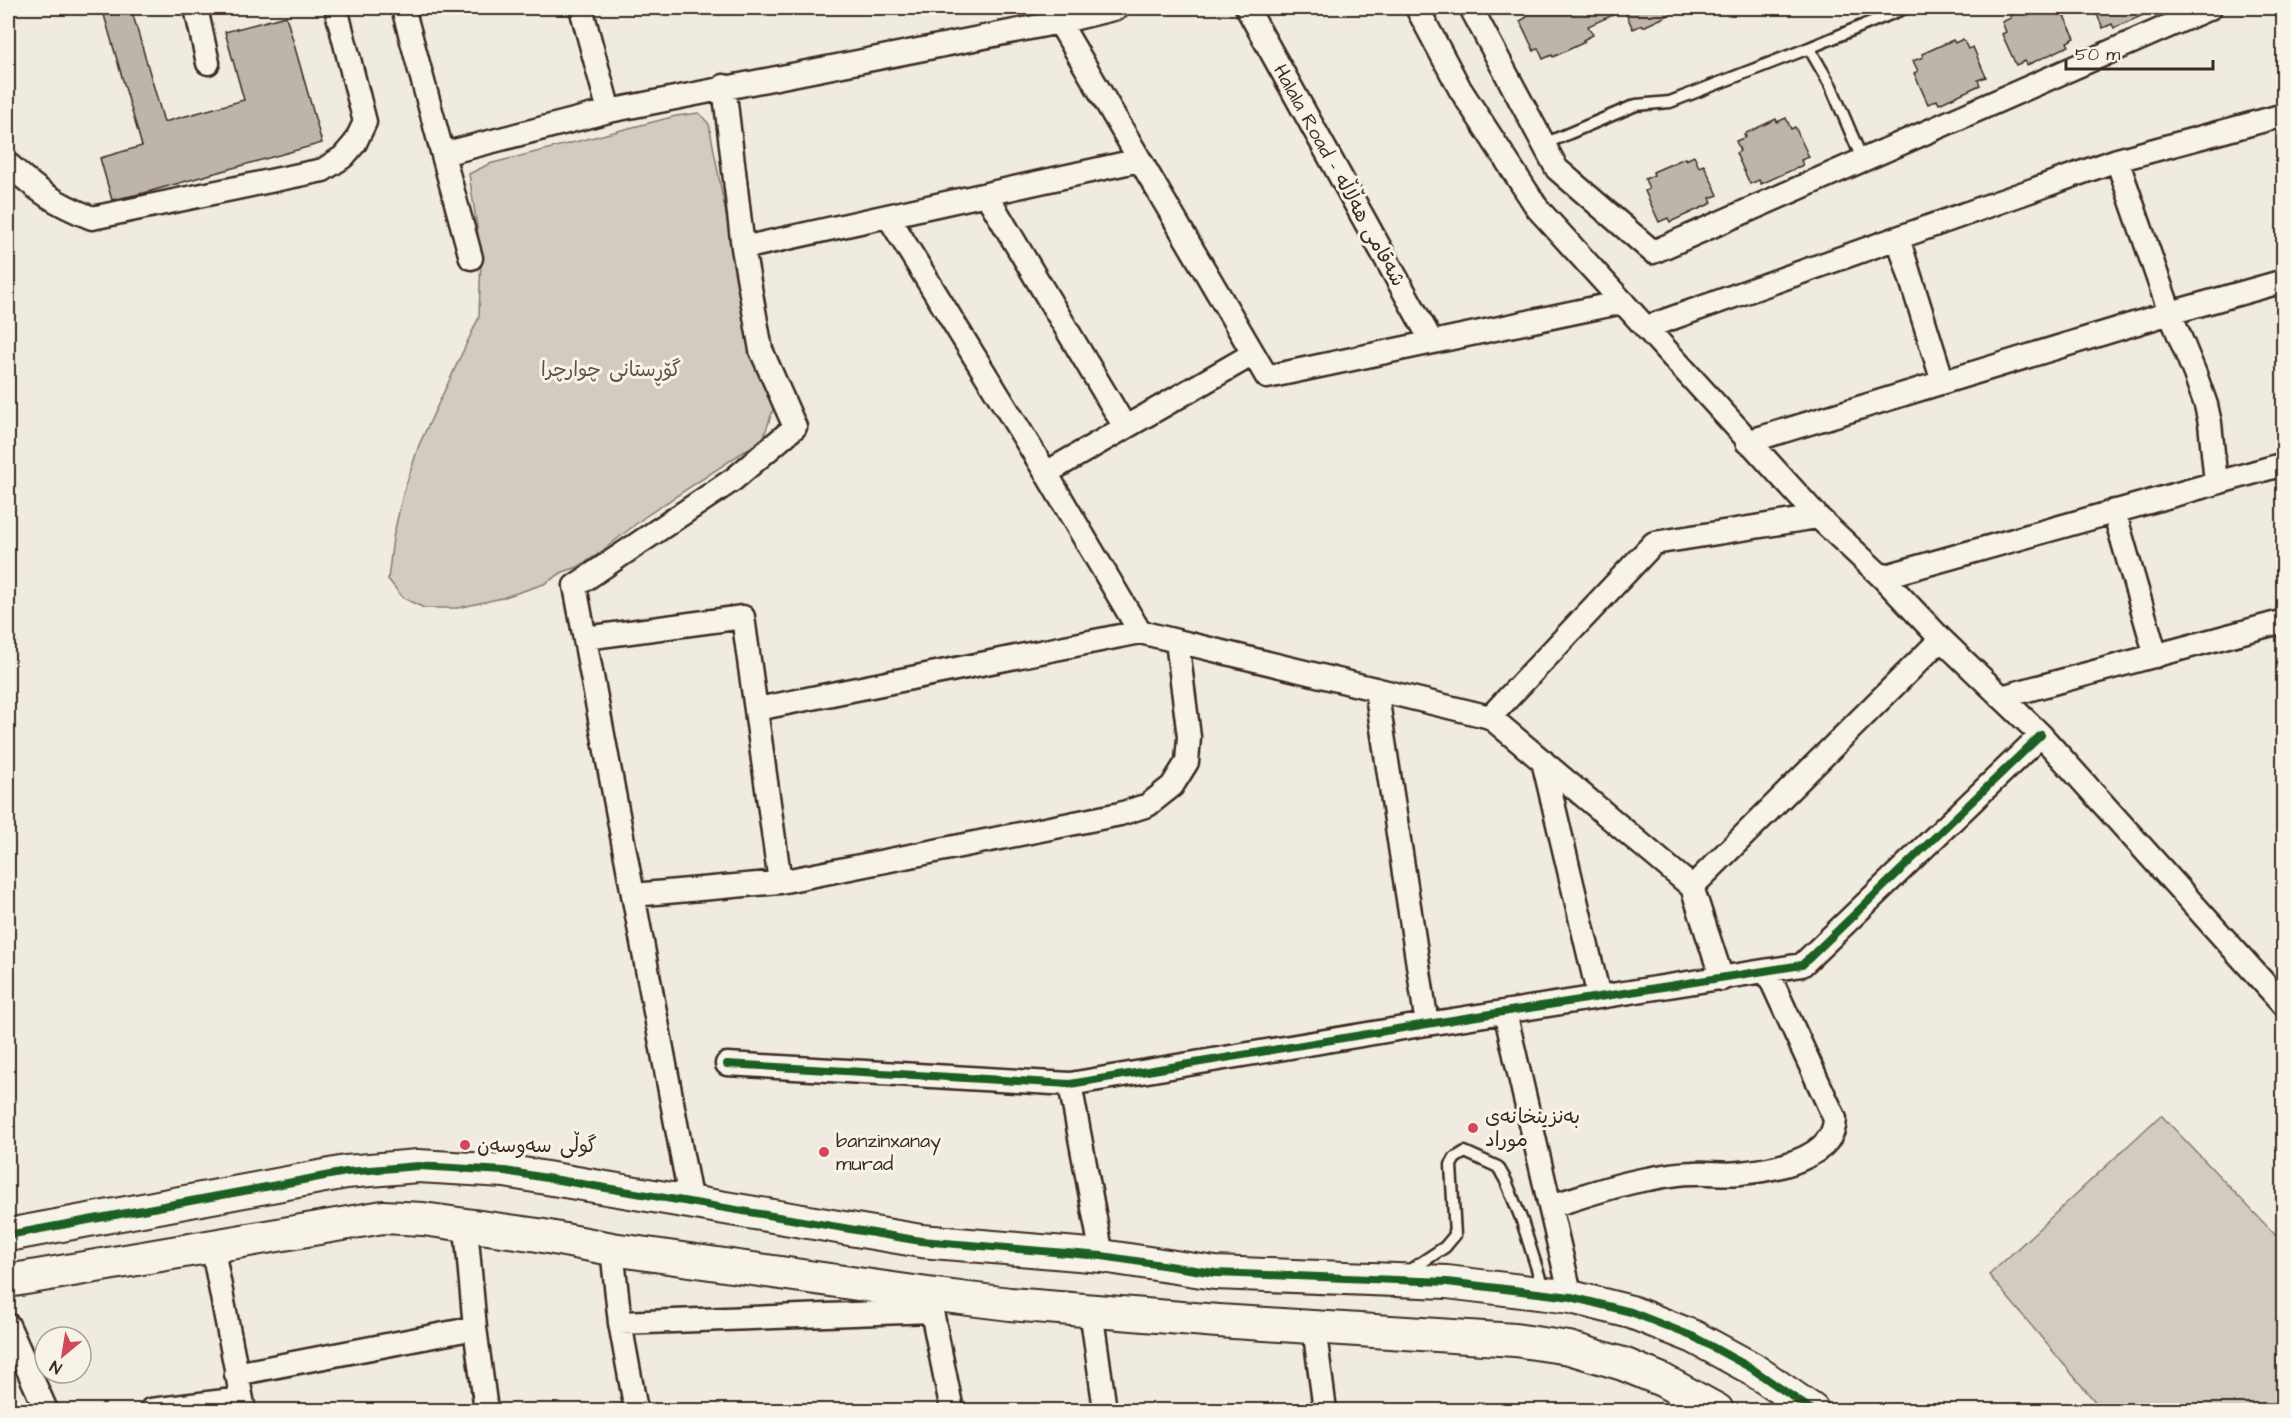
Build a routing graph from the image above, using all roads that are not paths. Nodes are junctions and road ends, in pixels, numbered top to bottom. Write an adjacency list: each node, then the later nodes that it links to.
1 (196, 8): 13 (street)
2 (336, 8): 22 (street)
3 (403, 8): 18 (street)
4 (581, 8): 15 (street)
5 (1117, 8): 11 (street)
6 (1247, 8): 32 (street, Halala Road - شەقامی هەڵاڵە)
7 (1417, 8): 29 (street)
8 (1471, 8): 17 (street)
9 (1905, 8): 12 (lane)
10 (2210, 8): 19 (street)
11 (1055, 15): 14 (street); 20 (street)
12 (1809, 48): 17 (lane); 19 (lane)
13 (208, 63)
14 (724, 87): 15 (street); 26 (street)
15 (609, 111): 18 (street)
16 (2283, 115): 21 (street)
17 (1544, 144): 19 (street)
18 (443, 154): 27 (street)
19 (1862, 159)
20 (1140, 160): 23 (street); 33 (street)
21 (2117, 160): 25 (street); 30 (street)
22 (8, 164)
23 (986, 194): 24 (street); 35 (street)
24 (888, 216): 26 (street); 38 (street)
25 (1898, 238): 31 (street); 34 (street)
26 (743, 248): 45 (street)
27 (471, 258)
28 (2283, 281): 30 (street)
29 (1623, 302): 31 (street); 32 (street)
30 (2170, 313): 34 (street); 39 (street)
31 (1647, 327): 36 (street)
32 (1432, 342): 33 (street)
33 (1253, 354): 35 (street)
34 (1943, 382): 36 (street)
35 (1125, 427): 38 (street)
36 (1747, 442): 41 (street)
37 (2283, 464): 39 (street)
38 (1046, 473): 44 (street)
39 (2216, 483): 40 (street)
40 (2114, 511): 42 (street); 48 (street)
41 (1818, 518): 42 (street); 52 (street)
42 (1882, 577): 46 (street)
43 (2283, 621): 48 (street)
44 (1140, 632): 47 (street); 51 (street)
45 (585, 638): 51 (street); 57 (street)
46 (1941, 639): 50 (street); 56 (street)
47 (1177, 641): 49 (street); 55 (street)
48 (2157, 656): 50 (street)
49 (1376, 689): 52 (street); 63 (street)
50 (2001, 697): 53 (street)
51 (758, 709): 55 (street)
52 (1490, 717): 54 (street)
53 (2041, 735): 58 (street); 61 (street)
54 (1543, 761): 56 (street); 60 (street)
55 (780, 882): 57 (street)
56 (1692, 886): 59 (street)
57 (633, 895): 66 (street)
58 (1767, 971): 59 (street); 67 (street)
59 (1722, 979): 60 (street)
60 (1599, 997): 62 (street)
61 (2283, 1005)
62 (1505, 1012): 63 (street); 67 (street)
63 (1427, 1024): 65 (street)
64 (727, 1064): 65 (street)
65 (1070, 1084): 72 (street)
66 (691, 1203): 69 (street); 72 (street)
67 (1550, 1206): 76 (street)
68 (466, 1227): 70 (street); 71 (street); 83 (street)
69 (8, 1234)
70 (212, 1245): 75 (street); 84 (street)
71 (612, 1249): 77 (street); 80 (street)
72 (1102, 1256): 73 (street)
73 (1215, 1273): 74 (street); 79 (street)
74 (1396, 1280): 76 (street); 76 (lane)
75 (8, 1281)
76 (1558, 1296): 94 (street)
77 (930, 1303): 78 (street); 80 (street); 90 (street)
78 (1091, 1310): 79 (street); 91 (street)
79 (1218, 1321): 82 (street)
80 (620, 1323): 89 (street)
81 (8, 1325): 86 (street)
82 (1314, 1327): 92 (street); 93 (street)
83 (475, 1328): 84 (street); 88 (street)
84 (236, 1374): 85 (street)
85 (242, 1405): 87 (street)
86 (46, 1410)
87 (151, 1410)
88 (486, 1410)
89 (636, 1410)
90 (952, 1410)
91 (1105, 1410)
92 (1325, 1410)
93 (1717, 1410)
94 (1812, 1410)

